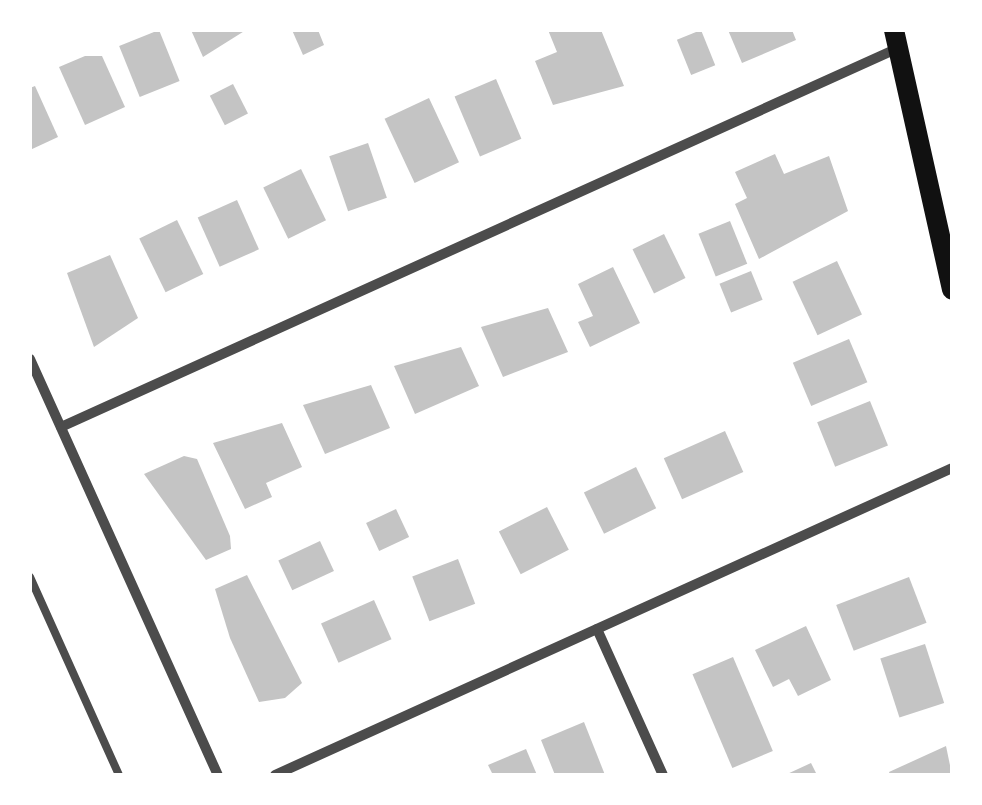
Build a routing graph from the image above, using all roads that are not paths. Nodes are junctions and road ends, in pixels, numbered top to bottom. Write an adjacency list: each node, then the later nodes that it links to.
1 (896, 39): 2 (main road); 4 (street)
2 (952, 290)
3 (31, 364): 4 (street)
4 (61, 428): 9 (street)
5 (952, 468): 7 (street)
6 (30, 577): 8 (lane)
7 (597, 629): 10 (street); 11 (street)
8 (119, 775)
9 (218, 775)
10 (275, 775)
11 (663, 775)

